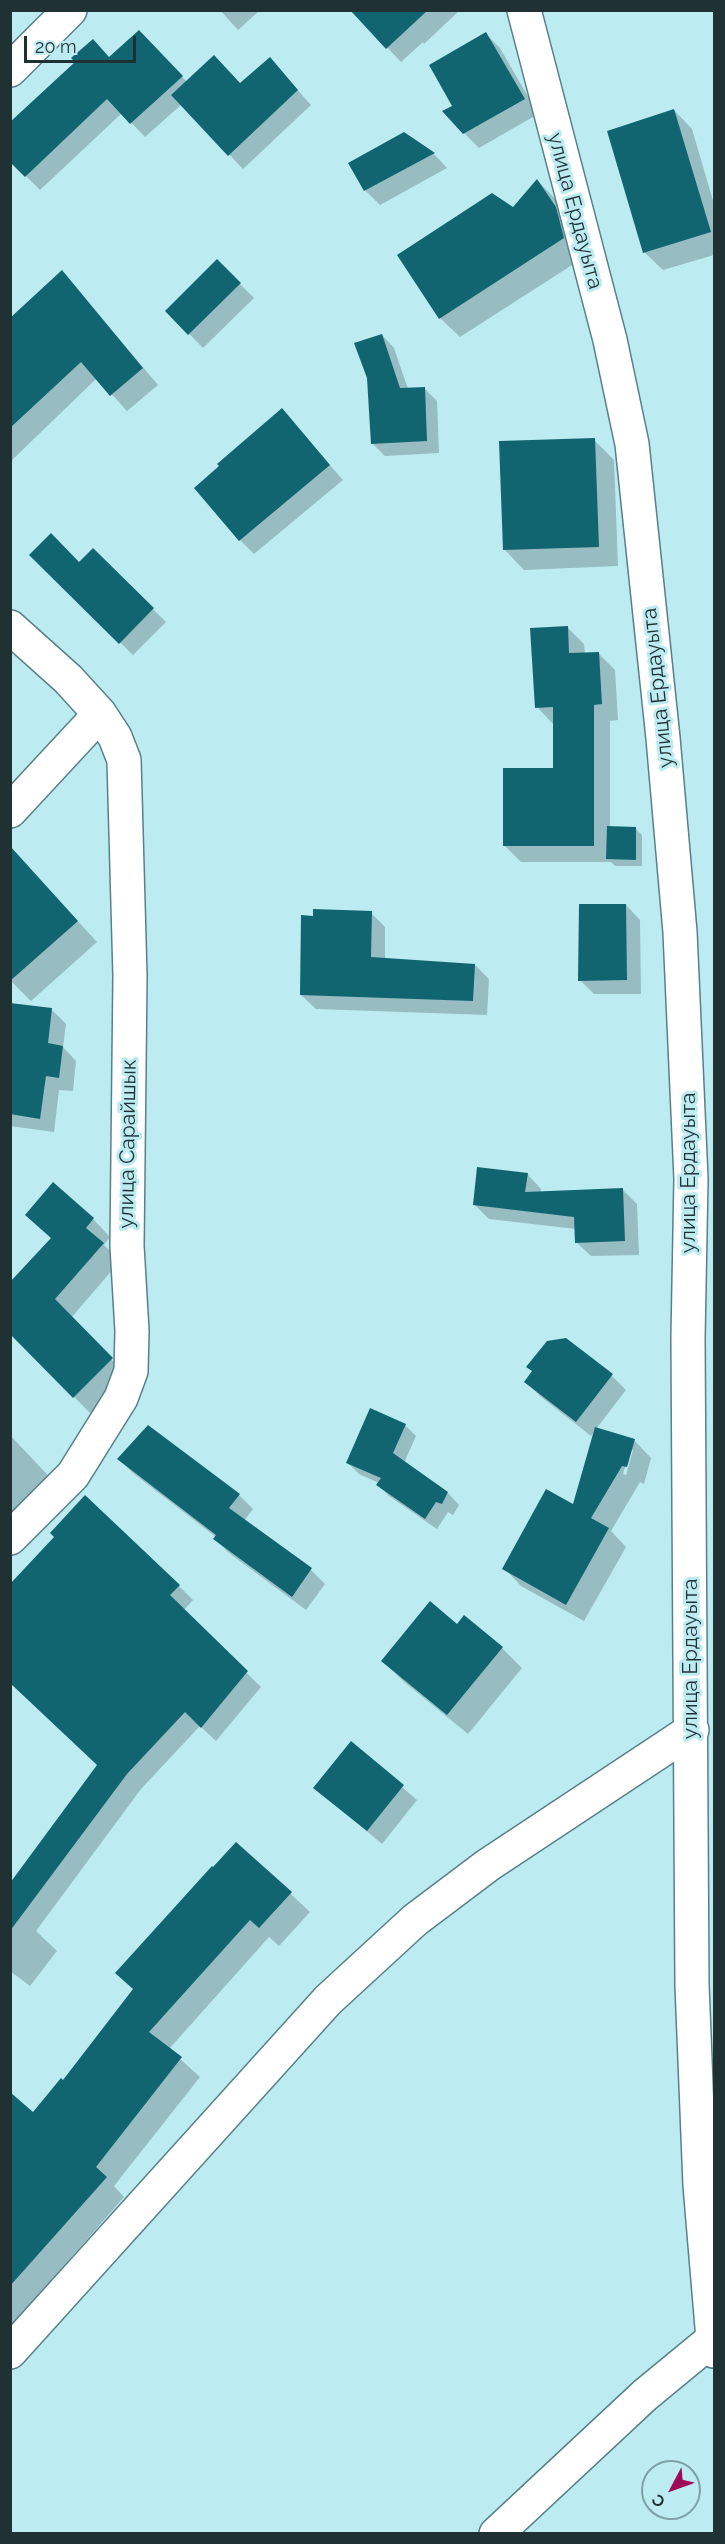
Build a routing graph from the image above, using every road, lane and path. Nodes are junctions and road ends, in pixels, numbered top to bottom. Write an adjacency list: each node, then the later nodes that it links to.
1 (70, 10): 3 (street)
2 (524, 10): 8 (street, улица Ердауыта)
3 (10, 70)
4 (10, 627): 5 (street, улица Сарайшык)
5 (100, 714): 6 (street); 7 (street, улица Сарайшык)
6 (10, 811)
7 (10, 1538)
8 (692, 1730): 9 (street, улица Ердауыта); 10 (street)
9 (714, 2345): 11 (street)
10 (10, 2352)
11 (496, 2534)

